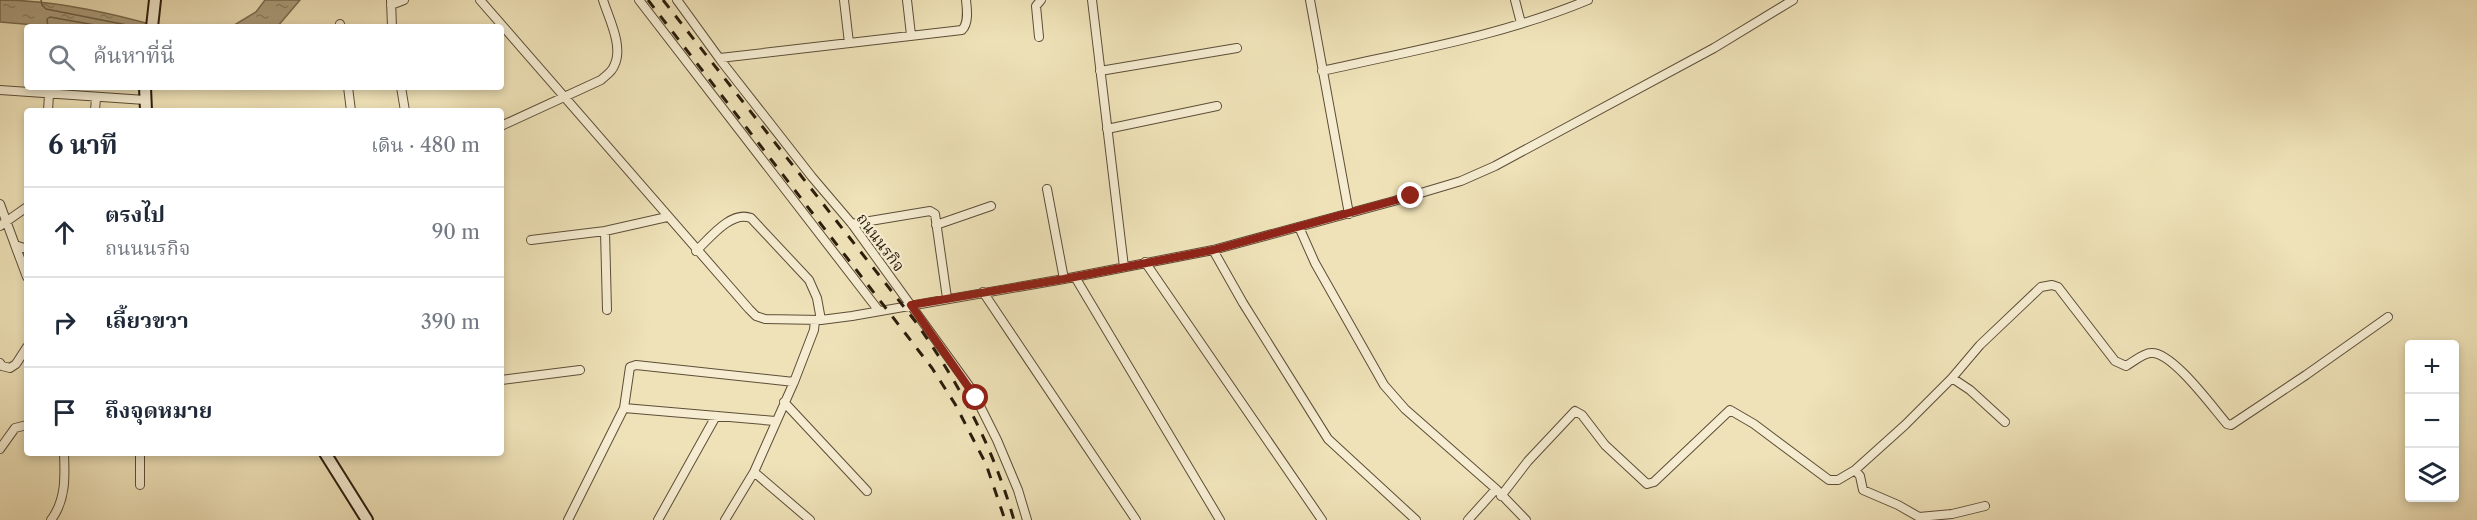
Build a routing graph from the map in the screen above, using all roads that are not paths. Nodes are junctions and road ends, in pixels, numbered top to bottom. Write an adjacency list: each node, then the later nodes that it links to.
1 (404, 0): 15 (street)
2 (480, 0): 20 (street)
3 (603, 0): 35 (street)
4 (639, 0): 69 (street)
5 (677, 0): 26 (street, ถนนนรกิจ)
6 (844, 0): 24 (street)
7 (907, 0): 22 (street)
8 (966, 0): 22 (street)
9 (1041, 0): 23 (street)
10 (1092, 0): 27 (street)
11 (1310, 0): 28 (street)
12 (1515, 0): 17 (street)
13 (1588, 0): 17 (street)
14 (1793, 0): 48 (street)
15 (391, 2): 19 (street)
16 (155, 4): 18 (main road)
17 (1521, 23): 28 (street)
18 (152, 24)
19 (392, 24)
20 (501, 24)
21 (504, 28): 35 (street)
22 (911, 35): 24 (street)
23 (1039, 37)
24 (849, 43): 26 (street)
25 (1237, 48): 27 (street)
26 (720, 58): 51 (street, ถนนนรกิจ)
27 (1100, 71): 43 (street)
28 (1322, 71): 48 (street)
29 (0, 90): 33 (street)
30 (145, 90): 36 (main road)
31 (348, 90): 40 (street)
32 (402, 90): 41 (street)
33 (49, 94): 34 (street); 38 (street)
34 (96, 97): 36 (street); 39 (street)
35 (564, 98): 42 (street); 49 (street)
36 (146, 105)
37 (1216, 106): 43 (street)
38 (48, 108)
39 (95, 108)
40 (351, 108)
41 (404, 108)
42 (504, 125)
43 (1107, 129): 61 (street)
44 (1047, 189): 64 (street)
45 (0, 204): 50 (street)
46 (991, 206): 52 (street)
47 (24, 209): 50 (street)
48 (1349, 214): 53 (street)
49 (668, 217): 54 (street); 59 (street)
50 (3, 224): 56 (street)
51 (852, 224): 52 (street); 67 (street, ถนนนรกิจ)
52 (936, 225): 66 (street)
53 (1299, 227): 58 (street); 92 (street)
54 (605, 231): 55 (street); 68 (street)
55 (531, 240)
56 (15, 245): 57 (street); 62 (street)
57 (24, 248)
58 (1213, 250): 60 (street); 104 (street)
59 (696, 251): 71 (street); 71 (street)
60 (1145, 262): 61 (street); 103 (street)
61 (1124, 267): 63 (street)
62 (24, 269)
63 (1075, 276): 64 (street); 102 (street)
64 (1064, 279): 65 (street)
65 (983, 292): 66 (street); 101 (street)
66 (947, 298): 67 (street)
67 (911, 305): 69 (street); 100 (street, ถนนนรกิจ)
68 (607, 310)
69 (879, 311): 71 (street)
70 (2388, 317): 75 (street)
71 (818, 320): 77 (street)
72 (24, 352): 73 (street)
73 (0, 363)
74 (580, 370): 76 (street)
75 (1952, 378): 82 (street); 88 (street)
76 (504, 380)
77 (794, 382): 78 (street); 79 (street)
78 (784, 402): 81 (street); 91 (street)
79 (624, 408): 80 (street); 96 (street)
80 (716, 416): 81 (street); 97 (street)
81 (775, 421): 89 (street)
82 (2005, 422)
83 (24, 426): 84 (street)
84 (0, 449)
85 (64, 456): 94 (street)
86 (140, 456): 90 (street)
87 (327, 456): 95 (main road)
88 (1855, 470): 92 (street); 93 (street)
89 (754, 472): 98 (street); 99 (street)
90 (140, 485)
91 (867, 491)
92 (1498, 493): 105 (street); 106 (street)
93 (1985, 506)
94 (51, 520)
95 (367, 520)
96 (568, 520)
97 (658, 520)
98 (725, 520)
99 (810, 520)
100 (1028, 520)
101 (1136, 520)
102 (1220, 520)
103 (1322, 520)
104 (1416, 520)
105 (1468, 520)
106 (1526, 520)

